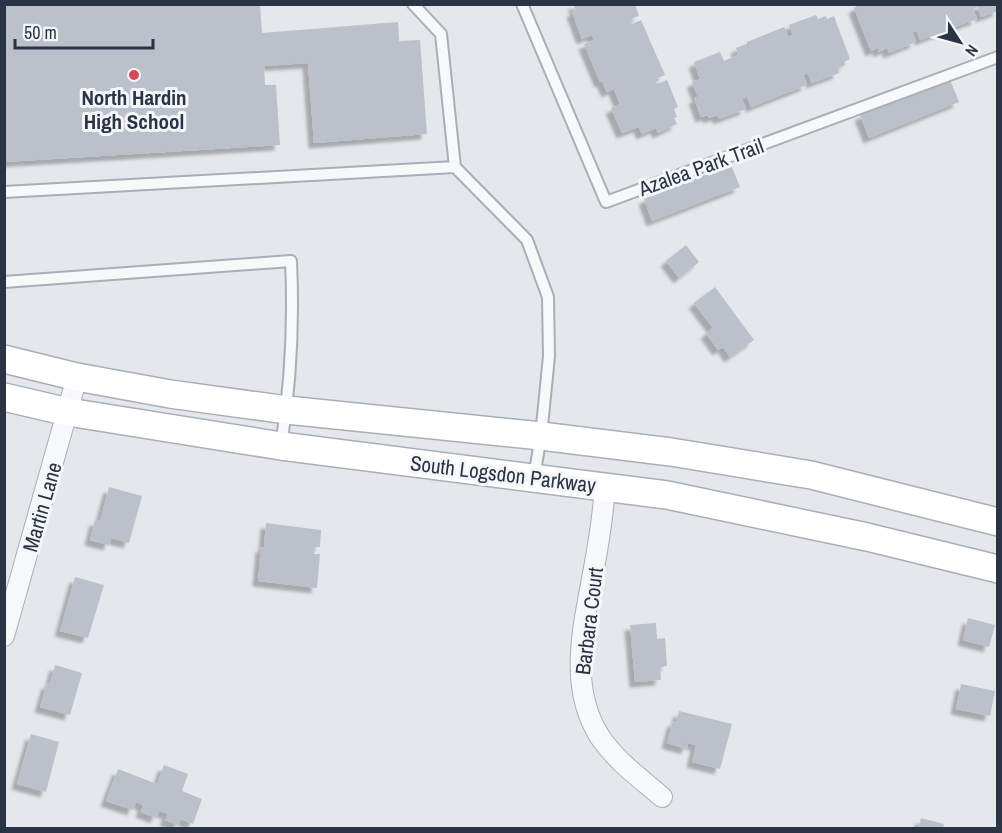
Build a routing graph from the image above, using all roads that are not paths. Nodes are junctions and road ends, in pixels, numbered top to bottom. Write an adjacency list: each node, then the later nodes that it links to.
1 (413, 4): 4 (lane)
2 (522, 4): 3 (lane, Azalea Park Trail)
3 (998, 57)
4 (455, 167): 5 (lane); 12 (lane)
5 (4, 192)
6 (4, 282): 10 (lane)
7 (4, 359): 8 (main road, South Logsdon Parkway)
8 (77, 377): 10 (main road, South Logsdon Parkway); 11 (street, Martin Lane)
9 (4, 397): 11 (main road, South Logsdon Parkway)
10 (287, 410): 12 (main road, South Logsdon Parkway); 13 (lane)
11 (68, 412): 13 (main road, South Logsdon Parkway); 18 (street, Martin Lane)
12 (541, 436): 14 (lane); 16 (main road, South Logsdon Parkway)
13 (281, 446): 14 (main road, South Logsdon Parkway)
14 (534, 477): 15 (main road, South Logsdon Parkway)
15 (605, 486): 17 (main road, South Logsdon Parkway); 19 (street, Barbara Court)
16 (998, 522)
17 (998, 569)
18 (4, 636)
19 (662, 797)

